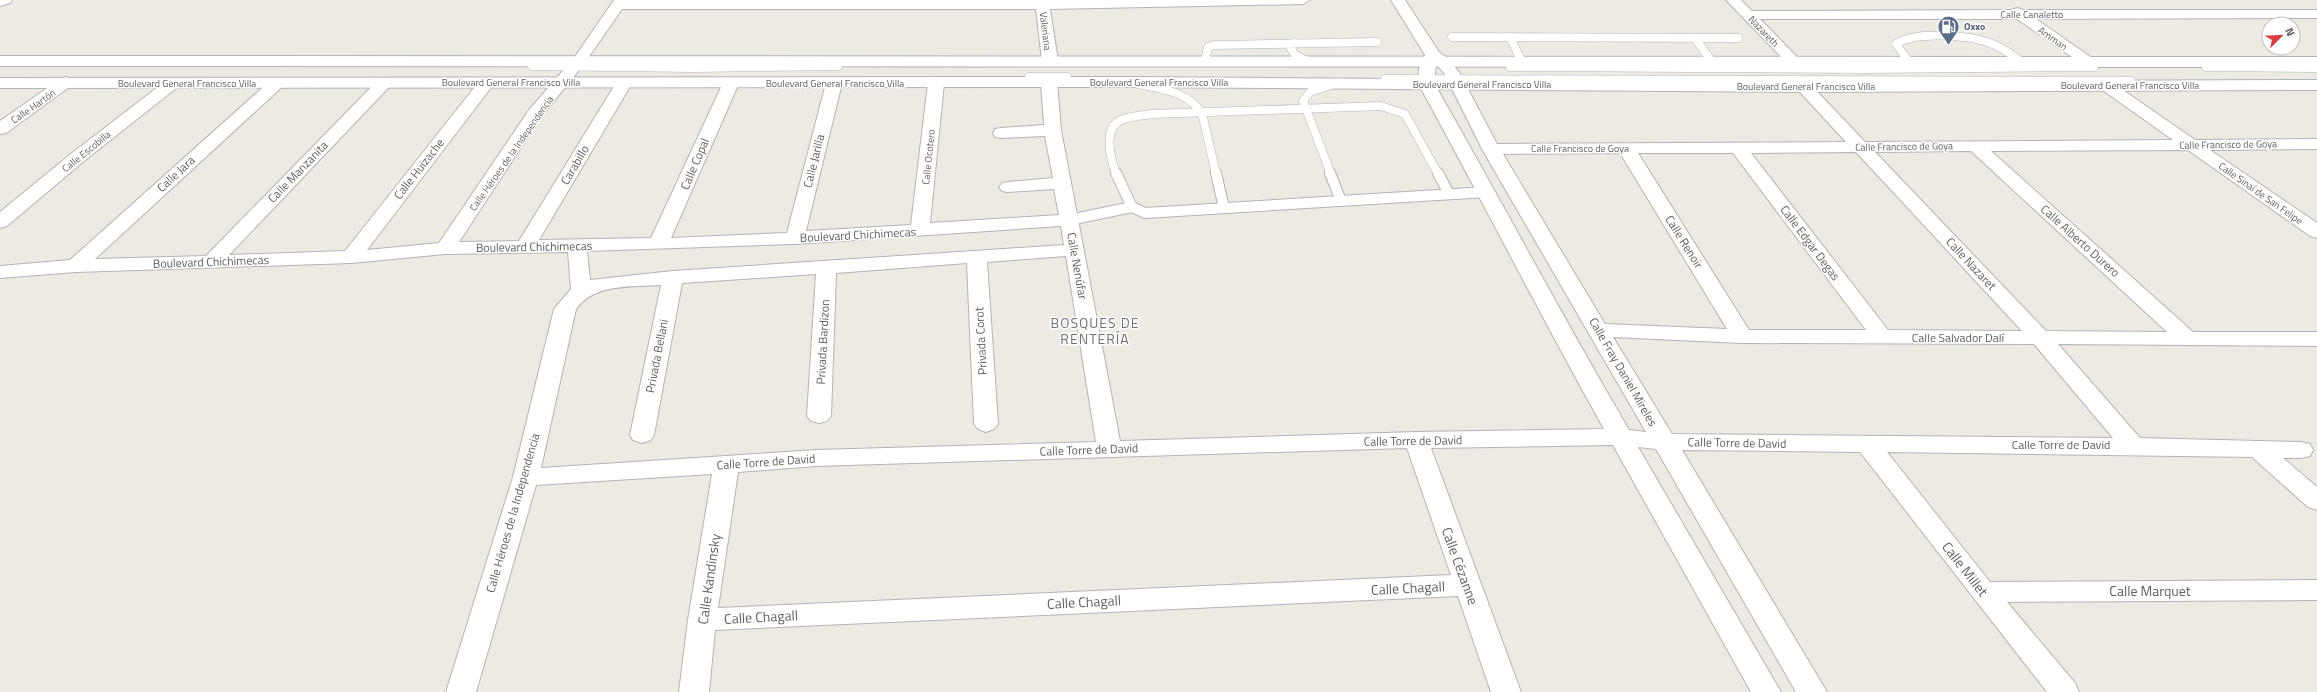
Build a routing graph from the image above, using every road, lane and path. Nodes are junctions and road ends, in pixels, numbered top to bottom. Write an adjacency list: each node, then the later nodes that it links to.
1 (5, 0): 7 (street)
2 (1303, 0): 9 (street)
3 (1398, 0): 37 (street, Calle Fray Daniel Mireles)
4 (1733, 0): 13 (street, Nazareth)
5 (1999, 0): 11 (street, Amman)
6 (2306, 0): 10 (street)
7 (0, 2)
8 (620, 2): 9 (street); 38 (street, Calle Héroes de la Independencia)
9 (1043, 3): 22 (street, Valeriana)
10 (2317, 6)
11 (2018, 13): 12 (street, Calle Canaletto); 13 (street, Calle Canaletto); 30 (street, Amman)
12 (2317, 14)
13 (1748, 15): 28 (street, Nazareth)
14 (1452, 37): 15 (lane)
15 (1510, 37): 16 (lane); 26 (lane)
16 (1695, 38): 17 (lane); 27 (lane)
17 (1738, 38)
18 (1377, 42): 19 (lane)
19 (1294, 43): 23 (lane); 24 (lane)
20 (57, 60): 21 (street, Boulevard General Francisco Villa); 33 (street); 38 (street, Boulevard General Francisco Villa)
21 (0, 61)
22 (1050, 61): 23 (street, Boulevard General Francisco Villa); 25 (street, Boulevard General Francisco Villa)
23 (1205, 61): 24 (street, Boulevard General Francisco Villa)
24 (1307, 61): 37 (street, Boulevard General Francisco Villa)
25 (719, 62): 35 (street); 38 (street, Boulevard General Francisco Villa)
26 (1522, 62): 27 (street, Boulevard General Francisco Villa); 37 (street, Boulevard General Francisco Villa)
27 (1712, 62): 28 (street, Boulevard General Francisco Villa)
28 (1794, 62): 32 (street, Boulevard General Francisco Villa)
29 (2022, 62): 30 (street, Boulevard General Francisco Villa); 32 (street, Boulevard General Francisco Villa); 32 (lane)
30 (2087, 62): 31 (street, Boulevard General Francisco Villa)
31 (2317, 62)
32 (1910, 63)
33 (20, 65): 34 (street); 38 (lane)
34 (0, 66)
35 (694, 68): 37 (lane); 38 (street)
36 (2317, 68): 37 (lane)
37 (1437, 70): 40 (street); 41 (lane); 55 (street, Boulevard General Francisco Villa); 58 (street, Boulevard General Francisco Villa); 69 (street, Calle Fray Daniel Mireles); 73 (street, Calle Fray Daniel Mireles)
38 (570, 73): 39 (lane); 40 (lane); 44 (street, Boulevard General Francisco Villa); 50 (street, Boulevard General Francisco Villa); 85 (street, Calle Héroes de la Independencia)
39 (0, 78)
40 (1234, 79): 54 (street)
41 (2317, 81)
42 (66, 82): 47 (street, Boulevard General Francisco Villa); 48 (street, Boulevard General Francisco Villa); 61 (street, Calle Hartón)
43 (385, 82): 44 (street, Boulevard General Francisco Villa); 49 (street, Boulevard General Francisco Villa); 90 (street, Calle Manzanita)
44 (487, 82): 88 (street, Calle Huizache)
45 (1049, 82): 46 (street, Boulevard General Francisco Villa); 53 (street, Boulevard General Francisco Villa); 62 (street, Calle Nenúfar)
46 (1128, 82): 54 (street, Boulevard General Francisco Villa); 60 (lane)
47 (0, 83)
48 (173, 83): 49 (street, Boulevard General Francisco Villa); 79 (street, Calle Escobilla)
49 (277, 83): 91 (street, Calle Jara)
50 (624, 83): 51 (street, Boulevard General Francisco Villa); 86 (street, Carabillo)
51 (731, 83): 52 (street, Boulevard General Francisco Villa); 83 (street, Calle Copal)
52 (834, 83): 53 (street, Boulevard General Francisco Villa); 82 (street, Calle Jarilla)
53 (936, 83): 80 (street, Calle Ocotero)
54 (1217, 83): 55 (street, Boulevard General Francisco Villa)
55 (1335, 83): 59 (lane)
56 (2317, 85): 57 (street, Boulevard General Francisco Villa)
57 (2107, 86): 58 (street, Boulevard General Francisco Villa); 65 (street, Calle Sinaí de San Felipe)
58 (1804, 87): 68 (street, Calle Nazaret)
59 (1304, 108): 60 (lane); 74 (lane); 75 (lane)
60 (1202, 113): 76 (lane); 77 (lane)
61 (0, 129)
62 (1053, 130): 63 (street); 71 (street, Calle Nenúfar)
63 (1001, 134)
64 (1974, 145): 65 (street, Calle Francisco de Goya); 68 (street, Calle Francisco de Goya); 99 (street, Calle Alberto Durero)
65 (2192, 145): 66 (street, Calle Francisco de Goya); 81 (street, Calle Sinaí de San Felipe)
66 (2313, 146)
67 (1625, 147): 69 (street, Calle Francisco de Goya); 70 (street, Calle Francisco de Goya); 97 (street, Calle Renoir)
68 (1861, 147): 70 (street, Calle Francisco de Goya); 100 (street, Calle Nazaret)
69 (1491, 149): 96 (street, Calle Fray Daniel Mireles)
70 (1739, 149): 98 (street, Calle Edgar Degas)
71 (1062, 183): 72 (street); 78 (street, Calle Nenúfar)
72 (1008, 187)
73 (1487, 192): 74 (lane); 105 (street, Calle Fray Daniel Mireles)
74 (1449, 194): 75 (lane)
75 (1341, 201): 77 (lane)
76 (1132, 208): 77 (lane); 78 (lane)
77 (1224, 208)
78 (1069, 220): 80 (street, Boulevard Chichimecas); 87 (street, Calle Nenúfar)
79 (0, 222)
80 (920, 231): 82 (street, Boulevard Chichimecas)
81 (2317, 232)
82 (795, 238): 83 (street, Boulevard Chichimecas)
83 (658, 244): 84 (street, Boulevard Chichimecas)
84 (577, 246): 86 (street, Boulevard Chichimecas); 95 (street)
85 (445, 248): 86 (street, Boulevard Chichimecas); 88 (street, Boulevard Chichimecas)
86 (525, 248)
87 (1073, 250): 89 (street); 110 (street, Calle Nenúfar)
88 (351, 257): 90 (street, Boulevard Chichimecas)
89 (977, 258): 92 (street); 103 (street, Privada Corot)
90 (211, 262): 91 (street, Boulevard Chichimecas)
91 (76, 266): 93 (street, Boulevard Chichimecas)
92 (826, 268): 94 (street); 102 (street, Privada Bardizon)
93 (0, 272)
94 (673, 277): 95 (street); 104 (street, Privada Bellani)
95 (581, 290): 114 (street, Calle Héroes de la Independencia)
96 (1598, 330): 97 (street, Calle Salvador Dalí); 107 (street, Calle Fray Daniel Mireles)
97 (1742, 336): 98 (street, Calle Salvador Dalí)
98 (1882, 337): 100 (street, Calle Salvador Dalí)
99 (2186, 337): 100 (street, Calle Salvador Dalí); 101 (street, Calle Salvador Dalí)
100 (2042, 338): 109 (street, Calle Nazaret)
101 (2317, 339)
102 (819, 416)
103 (986, 424)
104 (642, 435)
105 (1620, 437): 106 (street, Calle Torre de David); 107 (street, Calle Torre de David); 123 (street, Calle Fray Daniel Mireles)
106 (1416, 440): 110 (street, Calle Torre de David); 116 (street, Calle Cézanne)
107 (1663, 442): 108 (street, Calle Torre de David); 124 (street, Calle Fray Daniel Mireles)
108 (1868, 445): 109 (street, Calle Torre de David); 118 (street, Calle Millet)
109 (2133, 446): 111 (street, Calle Torre de David)
110 (1110, 450): 113 (street, Calle Torre de David)
111 (2259, 450): 112 (street, Calle Torre de David); 115 (street)
112 (2301, 450)
113 (726, 466): 114 (street, Calle Torre de David); 119 (street, Calle Kandinsky)
114 (526, 477): 120 (street, Calle Héroes de la Independencia)
115 (2317, 501)
116 (1466, 585): 119 (street, Calle Chagall); 122 (street, Calle Cézanne)
117 (2317, 590): 118 (street, Calle Marquet)
118 (1983, 592): 125 (street, Calle Millet)
119 (702, 620): 121 (street, Calle Kandinsky)
120 (461, 692)
121 (694, 692)
122 (1506, 692)
123 (1766, 692)
124 (1812, 692)
125 (2064, 692)

